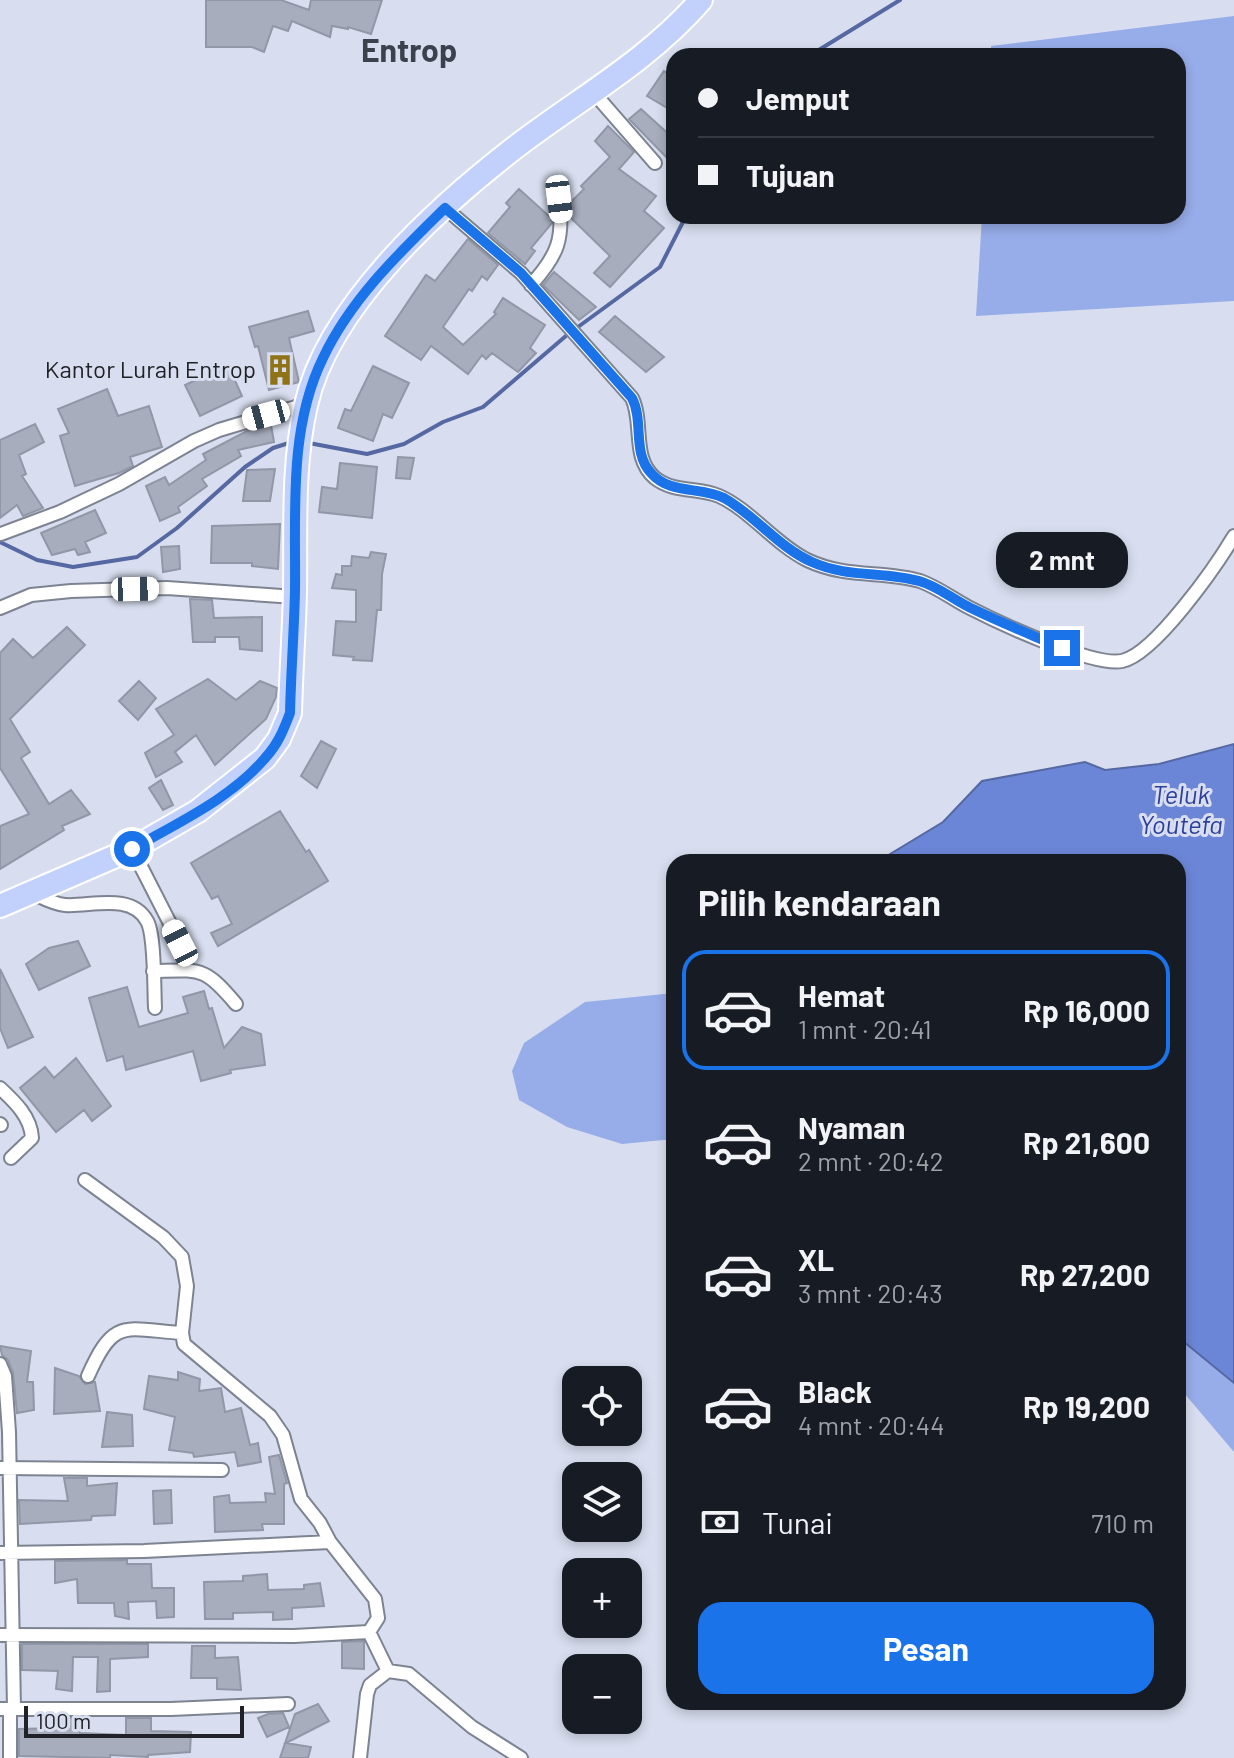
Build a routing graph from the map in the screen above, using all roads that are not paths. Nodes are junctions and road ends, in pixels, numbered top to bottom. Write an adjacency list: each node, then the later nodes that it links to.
1 (701, 0): 2 (highway)
2 (594, 93): 3 (street); 5 (highway)
3 (655, 163)
4 (559, 199): 6 (street)
5 (445, 208): 6 (street); 7 (highway)
6 (531, 285): 9 (street)
7 (306, 404): 8 (street); 10 (highway)
8 (1, 534)
9 (1234, 536)
10 (295, 597): 11 (street); 12 (highway)
11 (0, 608)
12 (132, 849): 13 (highway); 15 (street)
13 (30, 892): 14 (highway); 16 (street)
14 (0, 906)
15 (180, 943)
16 (153, 971): 17 (street); 18 (street)
17 (236, 1004)
18 (155, 1008)
19 (0, 1088): 20 (street)
20 (11, 1158)
21 (85, 1180): 22 (street)
22 (182, 1333): 24 (street); 27 (street)
23 (0, 1364): 25 (street)
24 (88, 1376)
25 (4, 1468): 26 (street); 28 (street)
26 (222, 1470)
27 (330, 1542): 28 (street); 29 (street)
28 (6, 1553): 30 (street)
29 (369, 1632): 30 (street); 31 (street)
30 (6, 1635): 33 (street)
31 (388, 1671): 35 (street); 36 (street)
32 (288, 1704): 33 (street)
33 (8, 1709): 34 (street)
34 (10, 1758)
35 (360, 1758)
36 (521, 1758)

